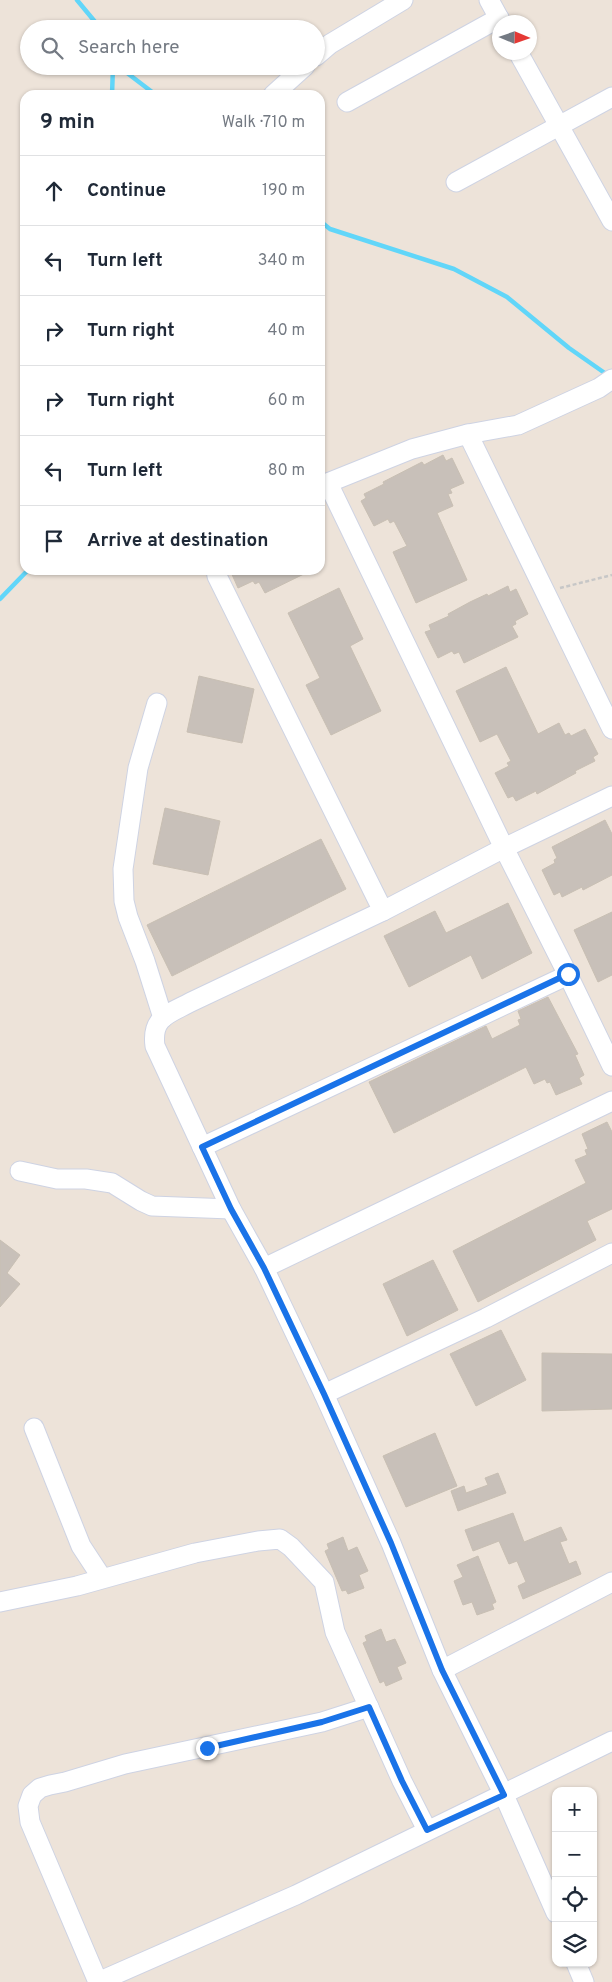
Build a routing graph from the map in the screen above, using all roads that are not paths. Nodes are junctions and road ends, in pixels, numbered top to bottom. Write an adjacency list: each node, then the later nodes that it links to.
1 (403, 0): 5 (street)
2 (489, 0): 3 (street)
3 (497, 15)
4 (492, 24): 10 (street)
5 (325, 48)
6 (522, 60): 11 (street)
7 (295, 75): 8 (street)
8 (279, 90)
9 (612, 97): 11 (street)
10 (347, 102)
11 (559, 126): 12 (street); 13 (street)
12 (456, 182)
13 (612, 221)
14 (605, 383): 15 (street)
15 (468, 434): 16 (street); 20 (street)
16 (325, 485)
17 (325, 487): 22 (street)
18 (217, 575): 23 (street)
19 (158, 703): 25 (street)
20 (612, 729)
21 (612, 796): 22 (street)
22 (504, 848): 23 (street); 24 (street)
23 (383, 911): 25 (street)
24 (568, 974): 26 (street); 28 (street)
25 (163, 1018): 28 (street)
26 (612, 1066)
27 (612, 1100): 32 (street)
28 (202, 1147): 30 (street)
29 (20, 1171): 30 (street)
30 (231, 1209): 32 (street)
31 (612, 1253): 33 (street)
32 (264, 1268): 33 (street)
33 (324, 1394): 38 (street)
34 (34, 1428): 35 (street)
35 (102, 1578): 37 (street); 39 (street)
36 (612, 1582): 38 (street)
37 (0, 1602)
38 (442, 1670): 41 (street)
39 (369, 1707): 42 (street); 45 (street)
40 (612, 1742): 41 (street)
41 (504, 1795): 42 (street); 43 (street)
42 (427, 1830): 45 (street)
43 (552, 1904)
44 (578, 1967): 46 (street)
45 (98, 1982)
46 (584, 1982)

